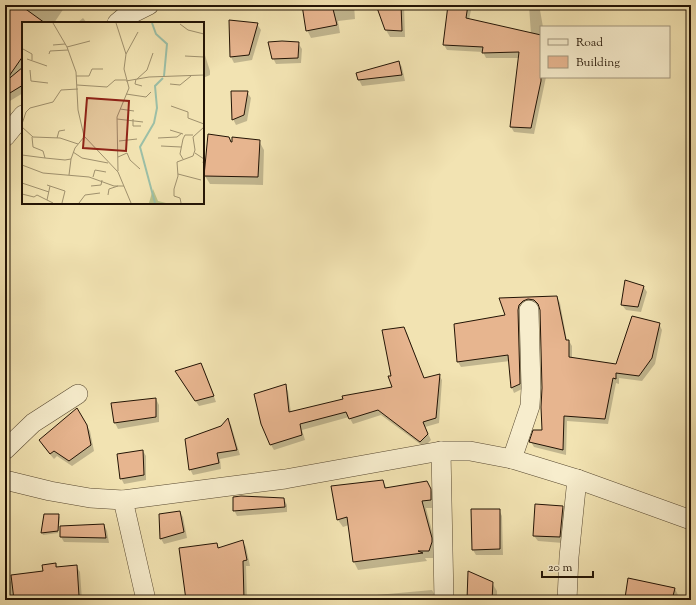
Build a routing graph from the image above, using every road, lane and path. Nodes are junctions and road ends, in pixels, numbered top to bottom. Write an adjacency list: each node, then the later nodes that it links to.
1 (144, 6): 2 (street)
2 (118, 22)
3 (22, 116): 4 (street)
4 (5, 137)
5 (529, 310): 9 (street)
6 (78, 394): 7 (street)
7 (5, 450)
8 (441, 451): 9 (street); 12 (street); 15 (street)
9 (512, 459): 10 (street)
10 (577, 479): 13 (street); 16 (street)
11 (5, 480): 12 (street)
12 (123, 500): 14 (street)
13 (691, 520)
14 (146, 600)
15 (444, 600)
16 (567, 600)

